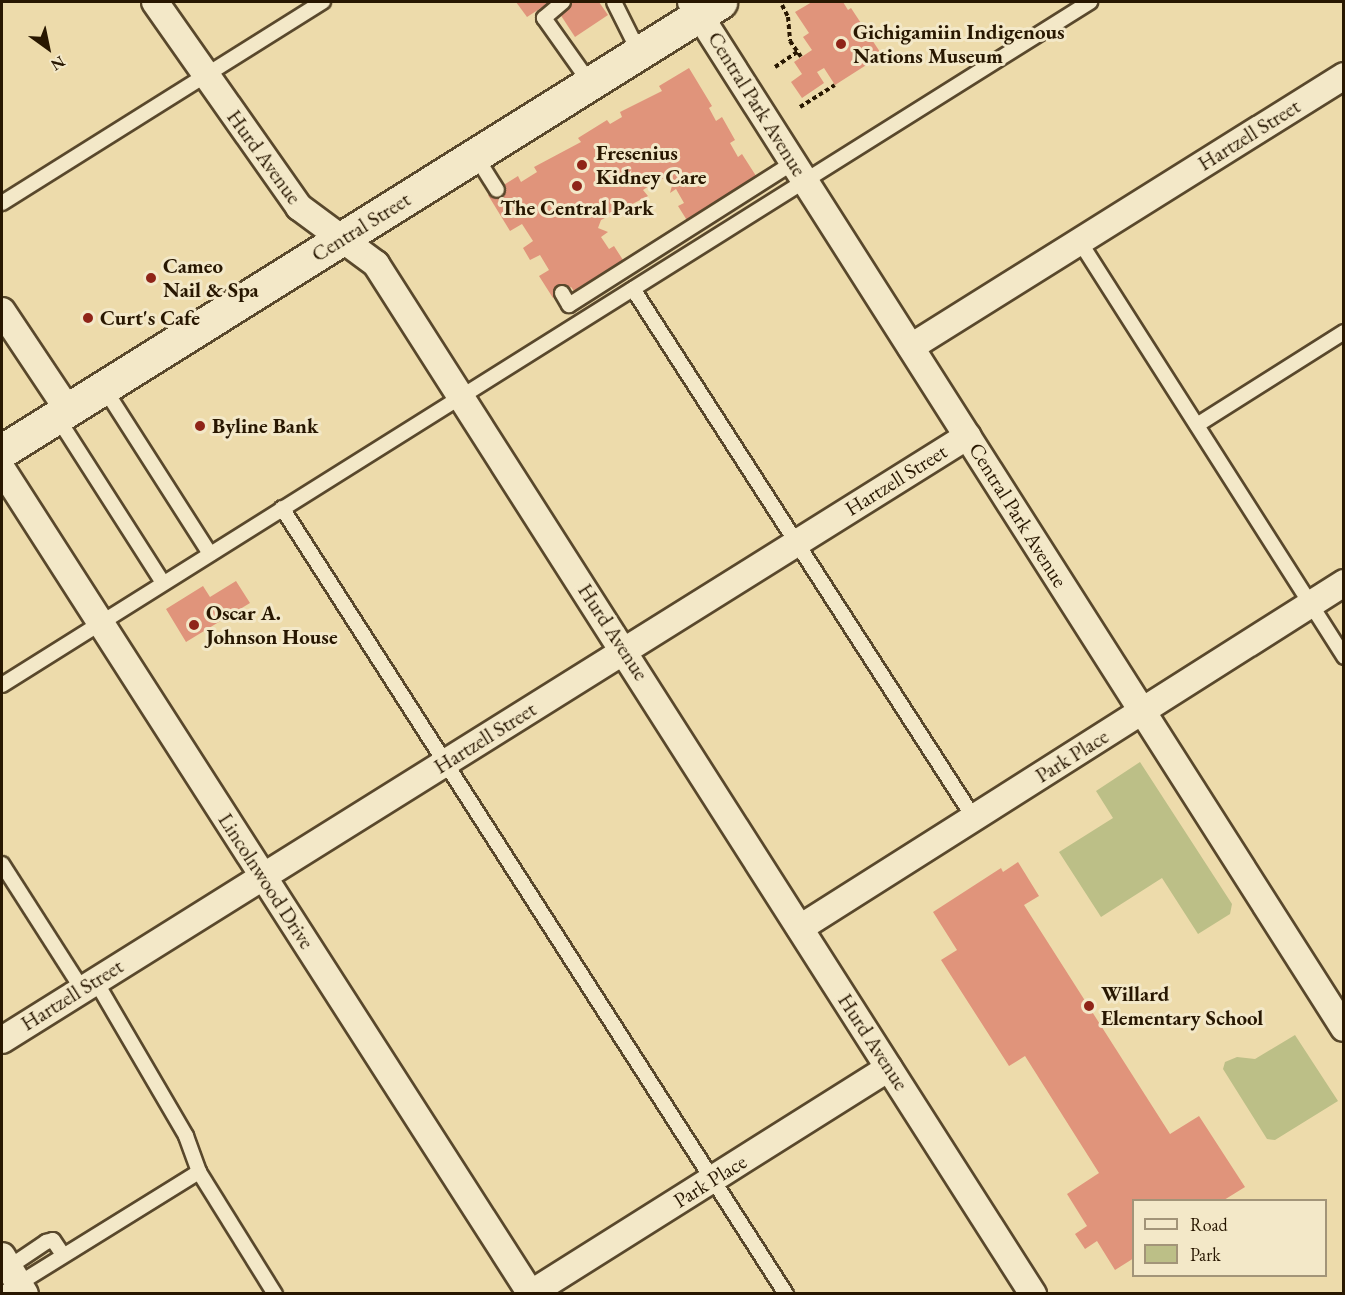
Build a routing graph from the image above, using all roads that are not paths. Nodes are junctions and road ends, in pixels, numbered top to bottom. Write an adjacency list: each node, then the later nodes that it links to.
1 (155, 2): 8 (street, Hurd Avenue)
2 (323, 2): 8 (lane)
3 (563, 2): 10 (lane)
4 (614, 2): 7 (lane)
5 (1090, 2): 12 (lane)
6 (704, 6): 7 (main road, Central Street); 12 (street, Central Park Avenue)
7 (639, 52): 10 (main road, Central Street)
8 (206, 75): 14 (lane); 15 (street, Hurd Avenue)
9 (1344, 76): 16 (street, Hartzell Street)
10 (590, 83): 11 (main road, Central Street)
11 (475, 155): 13 (lane); 15 (main road, Central Street)
12 (799, 170): 17 (lane); 18 (lane); 21 (street, Central Park Avenue)
13 (497, 190)
14 (2, 203)
15 (343, 238): 22 (main road, Central Street); 23 (street, Hurd Avenue)
16 (1080, 242): 21 (street, Hartzell Street); 25 (lane)
17 (633, 289): 23 (lane); 30 (lane)
18 (562, 293)
19 (2, 311): 24 (street)
20 (1344, 332): 25 (lane)
21 (911, 347): 26 (street, Central Park Avenue)
22 (104, 388): 24 (main road, Central Street); 31 (lane)
23 (462, 398): 29 (lane); 36 (street, Hurd Avenue)
24 (62, 413): 27 (main road, Central Street); 32 (lane)
25 (1197, 425): 34 (lane)
26 (968, 436): 30 (street, Hartzell Street); 39 (street, Central Park Avenue)
27 (2, 452)
28 (2, 469): 35 (street, Lincolnwood Drive)
29 (282, 508): 31 (lane); 40 (lane)
30 (796, 543): 36 (street, Hartzell Street); 41 (lane)
31 (210, 554): 32 (lane)
32 (163, 583): 35 (lane)
33 (1344, 584): 34 (street, Park Place)
34 (1310, 604): 37 (lane); 39 (street, Park Place)
35 (100, 623): 38 (lane); 43 (street, Lincolnwood Drive)
36 (625, 650): 40 (street, Hartzell Street); 44 (street, Hurd Avenue)
37 (1344, 657)
38 (2, 685)
39 (1142, 711): 41 (street, Park Place); 46 (street, Central Park Avenue)
40 (446, 764): 43 (street, Hartzell Street); 50 (lane)
41 (974, 818): 44 (street, Park Place)
42 (2, 864): 45 (lane)
43 (263, 876): 45 (street, Hartzell Street); 54 (street, Lincolnwood Drive)
44 (800, 928): 48 (street, Hurd Avenue)
45 (88, 985): 47 (street, Hartzell Street); 49 (lane)
46 (1344, 1028)
47 (2, 1040)
48 (889, 1068): 50 (street, Park Place); 56 (street, Hurd Avenue)
49 (199, 1172): 51 (lane); 53 (lane)
50 (713, 1178): 54 (street, Park Place); 55 (lane)
51 (63, 1255): 52 (lane); 52 (lane)
52 (11, 1279)
53 (275, 1293)
54 (531, 1293)
55 (786, 1293)
56 (1033, 1293)

